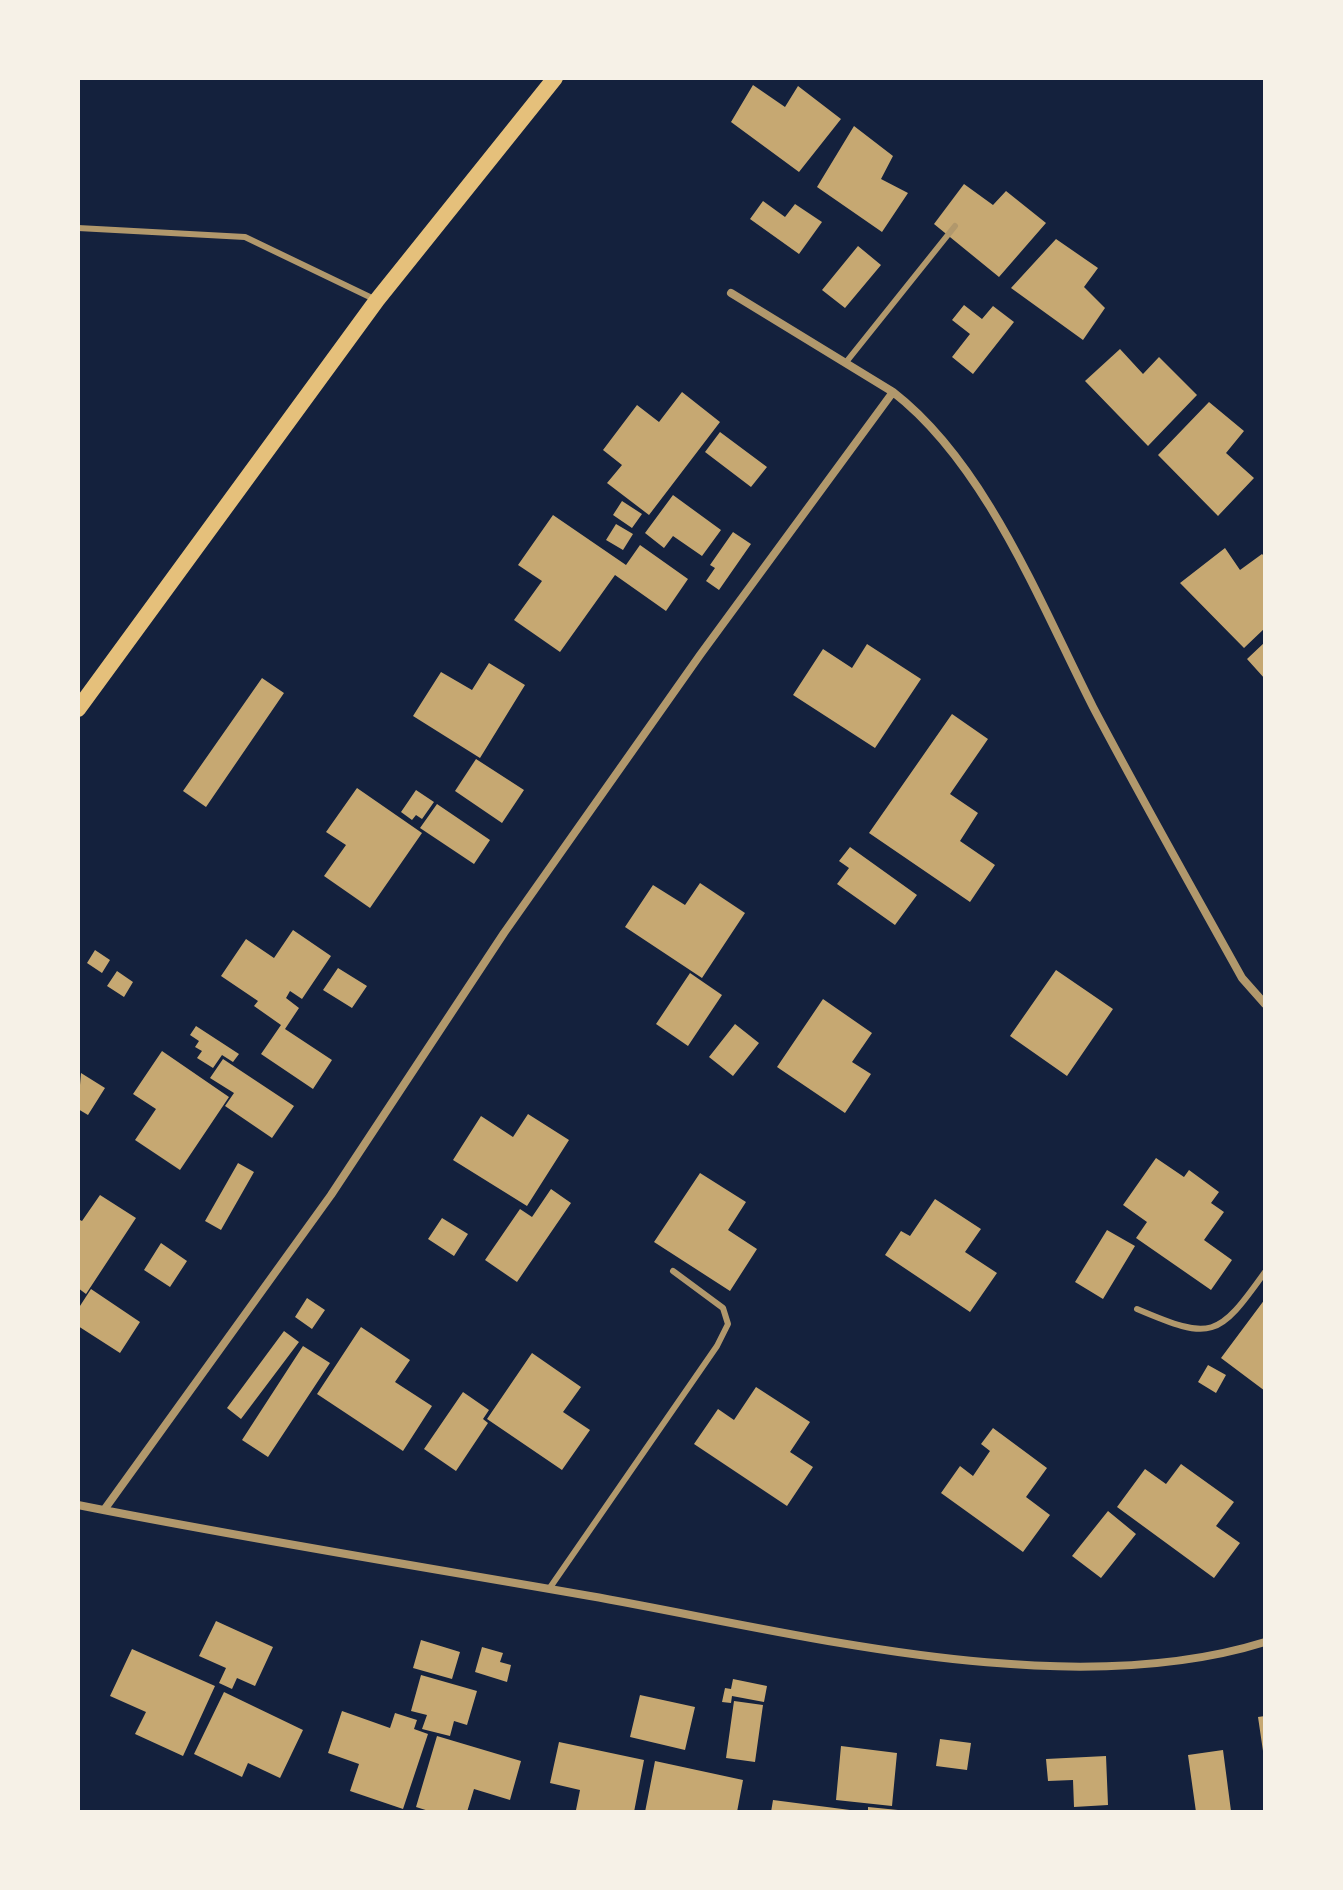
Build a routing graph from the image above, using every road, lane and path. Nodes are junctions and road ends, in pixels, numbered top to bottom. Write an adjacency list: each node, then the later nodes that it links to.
1 (555, 78): 5 (main road)
2 (955, 226): 6 (lane)
3 (78, 228): 5 (lane)
4 (731, 293): 6 (street)
5 (377, 300): 8 (main road)
6 (847, 361): 7 (street)
7 (893, 392): 9 (street); 14 (street)
8 (78, 709)
9 (1265, 1004)
10 (673, 1271): 15 (lane)
11 (1265, 1272): 12 (lane)
12 (1137, 1309)
13 (78, 1505): 14 (street)
14 (104, 1510): 15 (street)
15 (549, 1589): 16 (street)
16 (1265, 1642)

